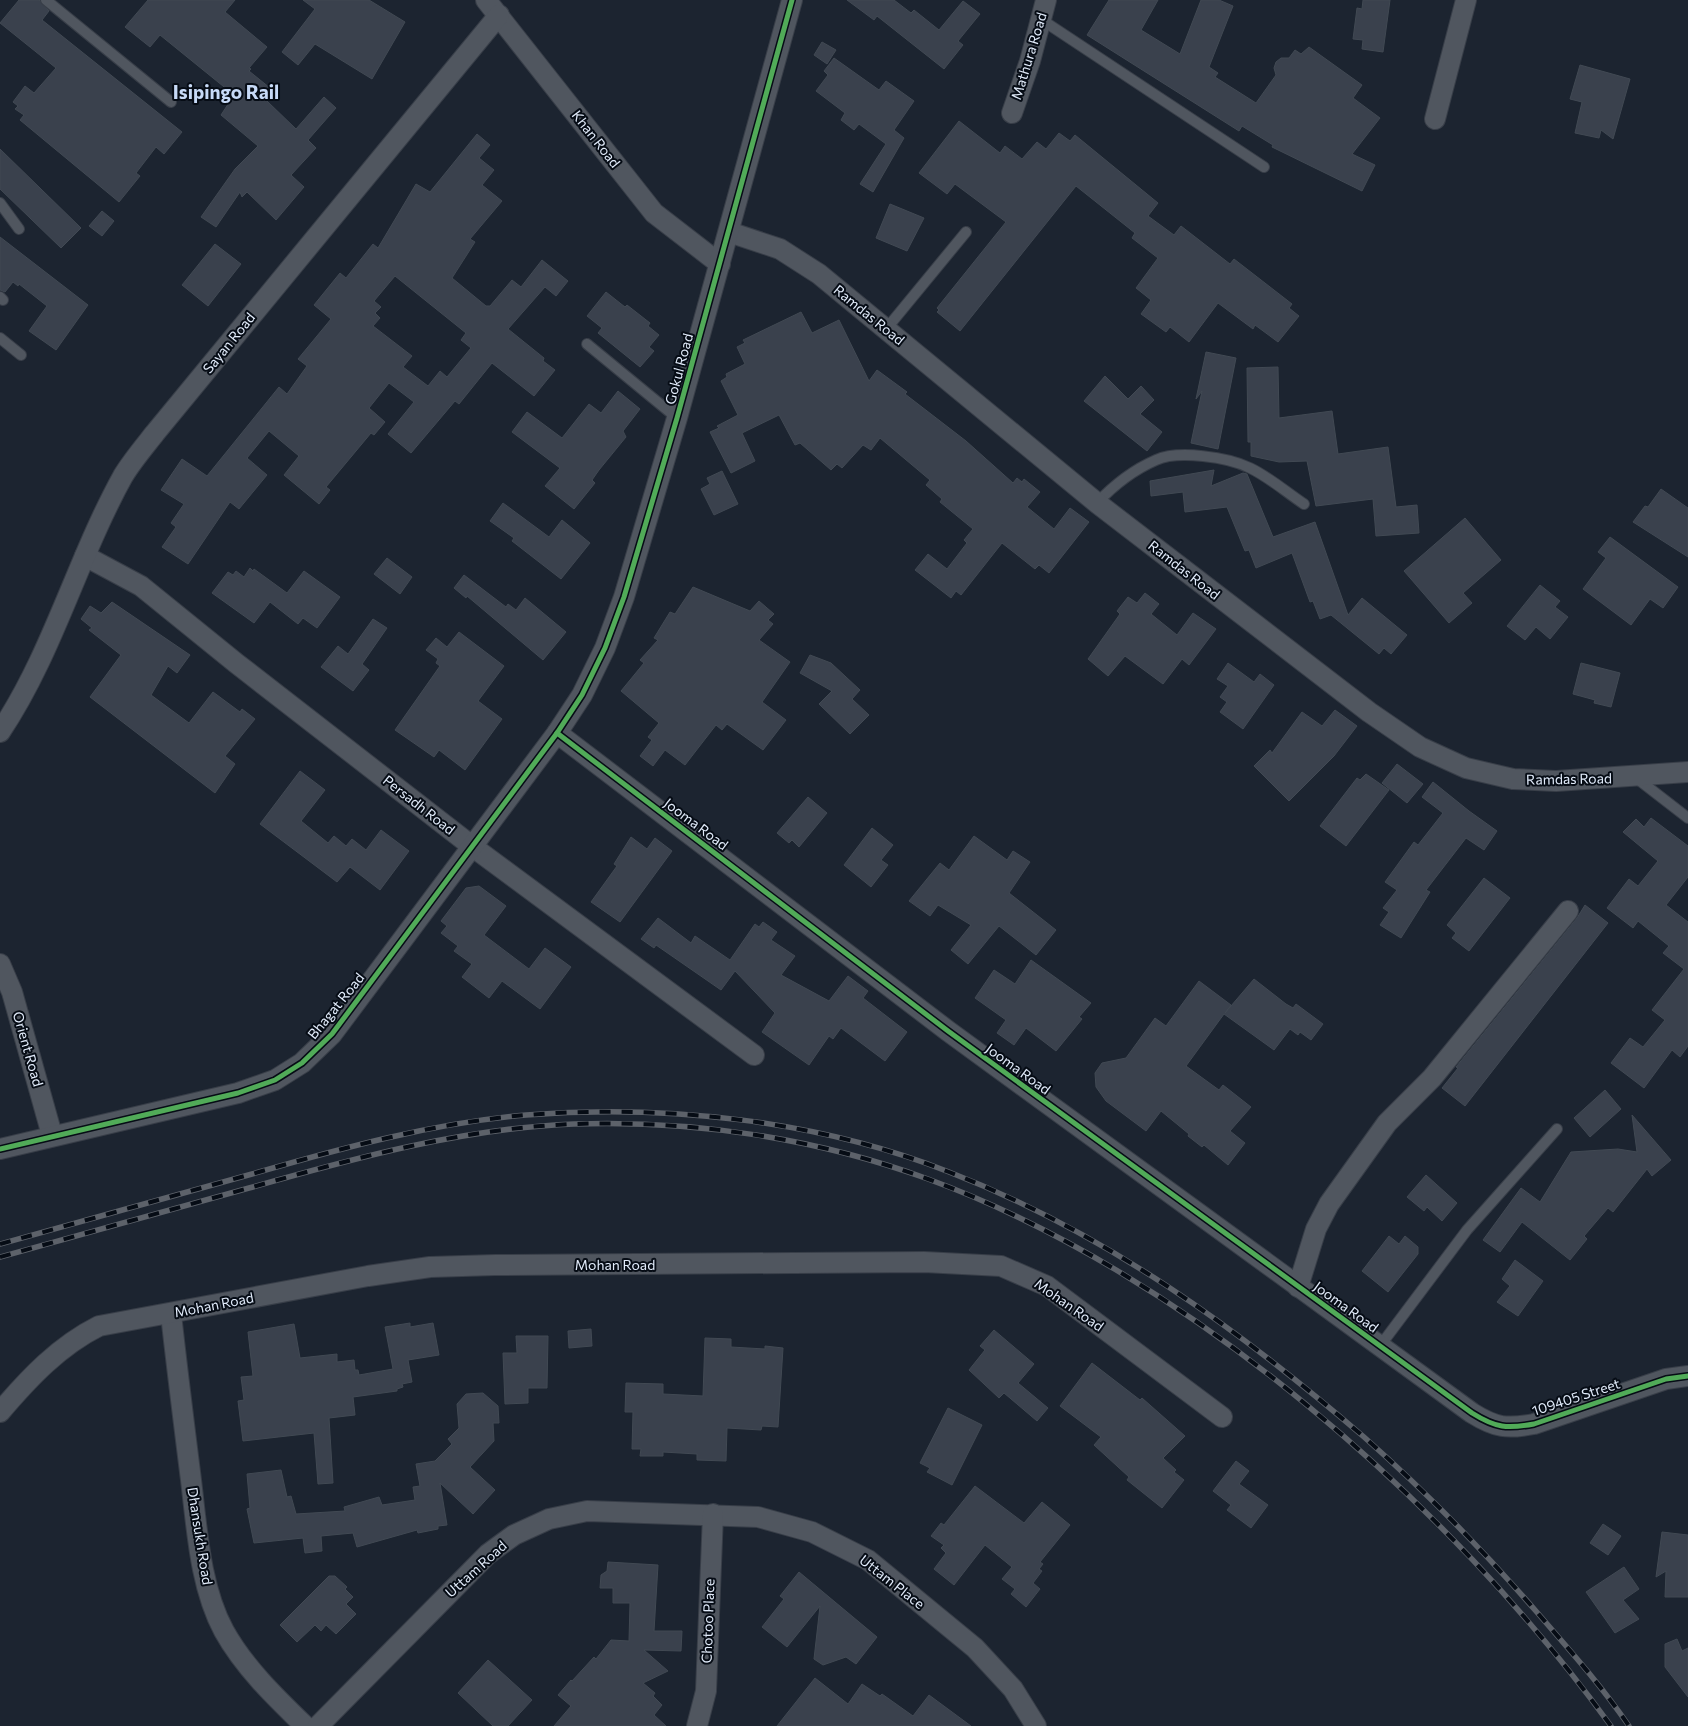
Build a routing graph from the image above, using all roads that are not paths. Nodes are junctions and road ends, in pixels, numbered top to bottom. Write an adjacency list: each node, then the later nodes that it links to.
1 (46, 0): 7 (lane)
2 (792, 0): 13 (street, Gokul Road)
3 (1046, 0): 6 (street, Mathura Road)
4 (1466, 0): 9 (street)
5 (492, 7): 15 (street, Khan Road); 23 (street, Sayan Road)
6 (1042, 20): 8 (street, Mathura Road); 10 (lane)
7 (171, 102)
8 (1012, 113)
9 (1435, 119)
10 (1264, 167)
11 (0, 204): 12 (lane)
12 (19, 230)
13 (729, 232): 15 (street, Gokul Road); 16 (street, Ramdas Road)
14 (966, 232): 16 (lane)
15 (720, 264): 20 (street, Gokul Road)
16 (887, 328): 21 (street, Ramdas Road)
17 (0, 338): 19 (lane)
18 (587, 344): 20 (lane)
19 (21, 356)
20 (678, 418): 27 (street, Gokul Road)
21 (1097, 503): 22 (lane); 29 (street, Ramdas Road)
22 (1304, 504)
23 (85, 556): 24 (street, Sayan Road); 31 (street, Persadh Road)
24 (17, 706): 25 (street, Sayan Road); 26 (street, Sayan Road)
25 (0, 719)
26 (0, 732)
27 (557, 733): 31 (street, Bhagat Road); 38 (street, Jooma Road)
28 (1688, 772): 29 (street, Ramdas Road)
29 (1634, 776): 30 (lane)
30 (1688, 818)
31 (473, 847): 34 (street, Persadh Road); 36 (street, Bhagat Road)
32 (1568, 911): 38 (street)
33 (0, 964): 36 (street, Orient Road)
34 (754, 1055)
35 (1557, 1129): 40 (lane)
36 (52, 1135): 37 (street, Bhagat Road)
37 (0, 1149)
38 (1298, 1287): 40 (street, Jooma Road)
39 (171, 1314): 42 (street, Mohan Road); 44 (street, Mohan Road); 46 (street, Dhansukh Road)
40 (1380, 1346): 43 (street, Jooma Road)
41 (1688, 1376): 43 (street, 109405 Street)
42 (0, 1412)
43 (1472, 1413)
44 (1222, 1416)
45 (713, 1514): 47 (street, Uttam Road); 48 (street, Chotoo Place); 49 (street, Uttam Place)
46 (305, 1726)
47 (318, 1726)
48 (697, 1726)
49 (1036, 1726)

